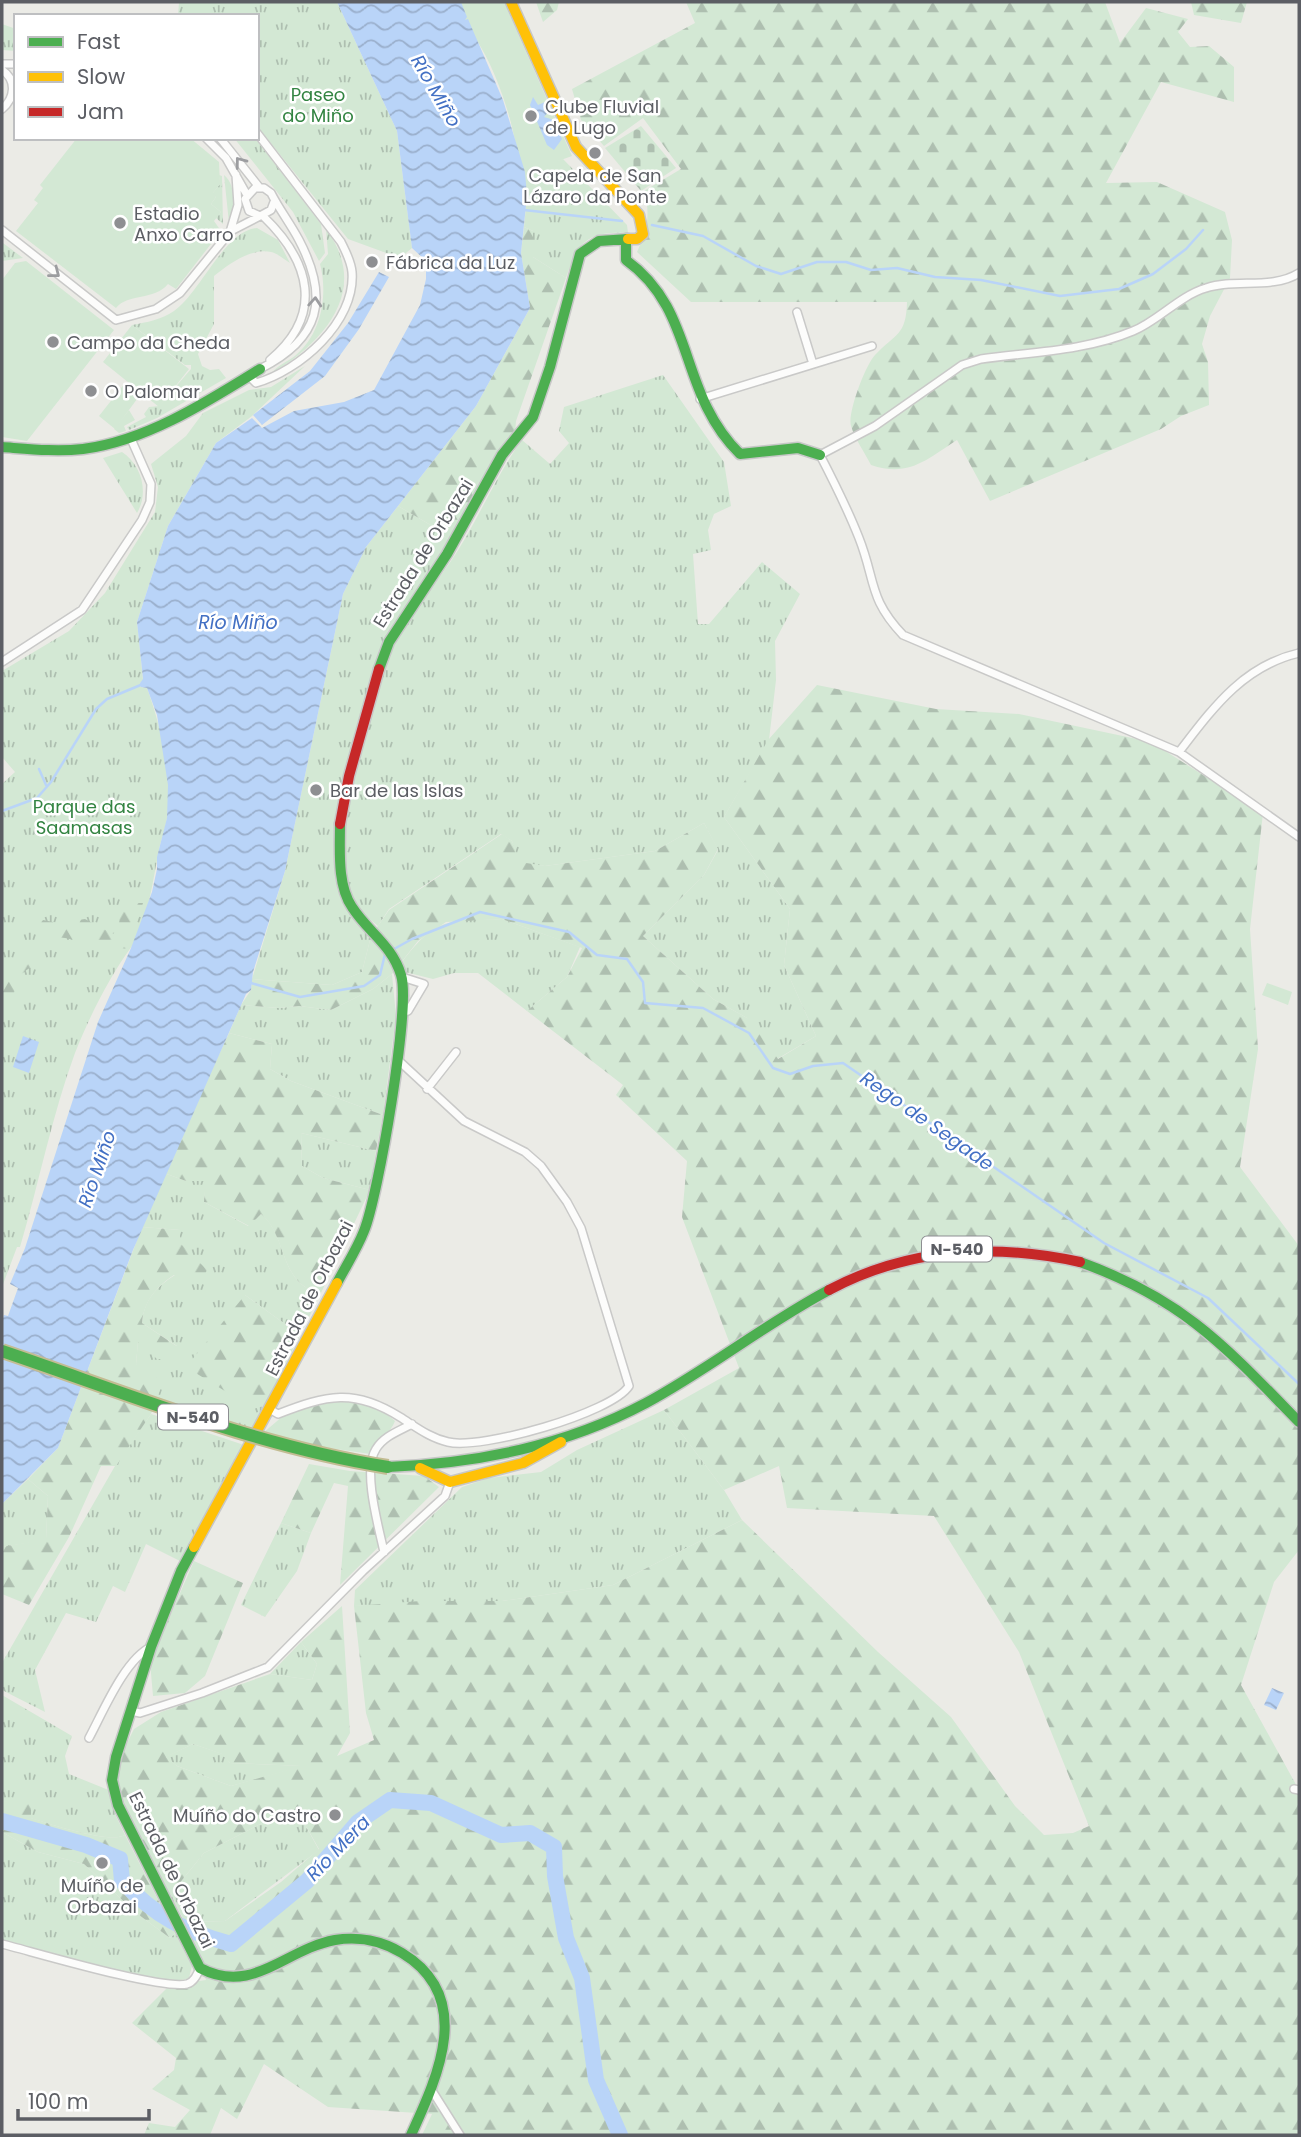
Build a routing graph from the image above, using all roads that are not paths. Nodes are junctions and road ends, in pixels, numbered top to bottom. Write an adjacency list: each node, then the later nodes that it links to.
1 (511, 2): 15 (main road)
2 (2, 67): 3 (street)
3 (13, 100): 4 (street)
4 (2, 109)
5 (259, 136): 20 (street)
6 (208, 140): 8 (street)
7 (222, 140): 9 (street, one-way to 7)
8 (236, 175): 10 (street); 14 (street)
9 (259, 187): 10 (street); 11 (street)
10 (247, 195): 12 (street)
11 (274, 202): 12 (street); 20 (street, one-way to 11)
12 (262, 216): 14 (street); 20 (street)
13 (2, 230): 14 (street, one-way to 14)
14 (230, 232)
15 (626, 239): 21 (main road); 29 (main road, Estrada de Orbazai)
16 (1299, 273): 24 (street)
17 (797, 312): 19 (street)
18 (872, 346): 19 (street)
19 (813, 363): 21 (street)
20 (254, 372): 22 (main road)
21 (700, 399): 24 (main road)
22 (131, 439): 23 (main road); 26 (street)
23 (2, 447)
24 (820, 455): 27 (street)
25 (1299, 653): 27 (street)
26 (2, 662)
27 (1179, 752): 28 (street)
28 (1299, 836)
29 (400, 971): 30 (main road, Estrada de Orbazai); 30 (street)
30 (403, 1012): 32 (main road, Estrada de Orbazai)
31 (456, 1052): 33 (street)
32 (397, 1059): 33 (street); 36 (main road, Estrada de Orbazai)
33 (427, 1090): 35 (street)
34 (2, 1351): 43 (main road, N-540, bridge)
35 (597, 1408): 39 (street); 41 (street)
36 (271, 1410): 38 (street); 46 (main road, Estrada de Orbazai)
37 (1299, 1422): 39 (main road, N-540)
38 (412, 1424): 41 (street); 45 (street)
39 (602, 1424): 40 (main road, N-540)
40 (564, 1440): 42 (main road, N-540); 44 (main road)
41 (486, 1442): 42 (street)
42 (491, 1459): 43 (main road, N-540)
43 (416, 1466): 44 (main road)
44 (450, 1482): 45 (street)
45 (384, 1552): 47 (street)
46 (151, 1647): 47 (main road, Estrada de Orbazai); 48 (street)
47 (131, 1711): 50 (main road, Estrada de Orbazai)
48 (89, 1738)
49 (2, 1944): 50 (street)
50 (200, 1968): 51 (main road, Estrada de Orbazai)
51 (431, 2089): 52 (main road, Estrada de Orbazai); 53 (street)
52 (411, 2135)
53 (460, 2135)

